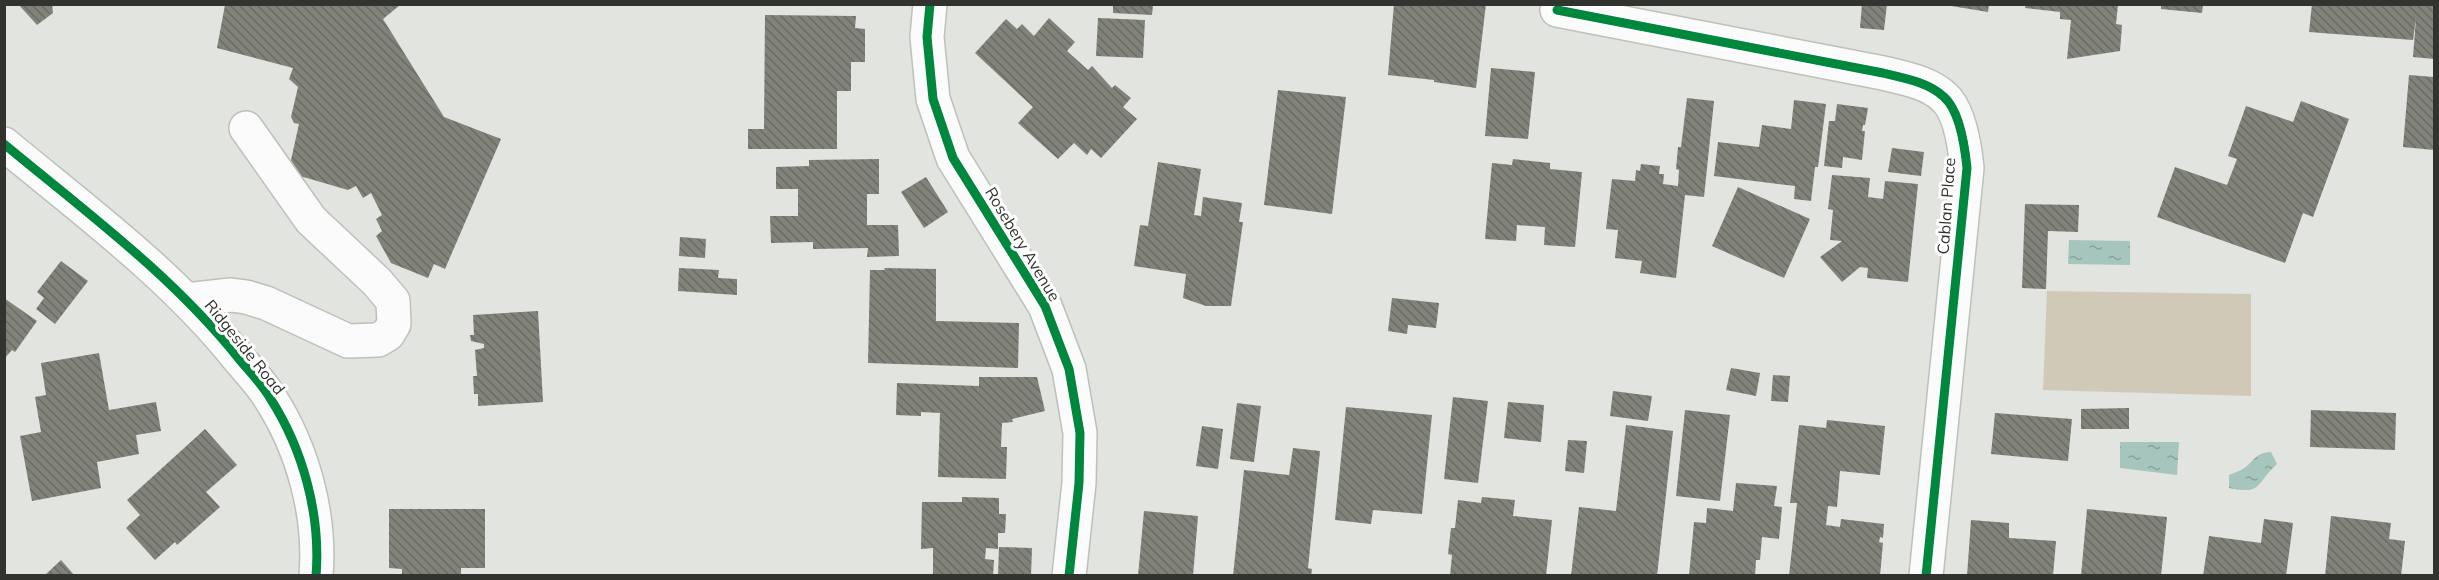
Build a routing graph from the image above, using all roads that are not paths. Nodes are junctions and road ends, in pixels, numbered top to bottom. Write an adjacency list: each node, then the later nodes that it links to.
1 (930, 4): 7 (street, Rosebery Avenue)
2 (1557, 10): 8 (street, Cablan Place)
3 (246, 128): 5 (street)
4 (4, 144): 5 (street, Ridgeside Road)
5 (186, 300): 6 (street, Ridgeside Road)
6 (316, 576)
7 (1069, 576)
8 (1926, 576)

